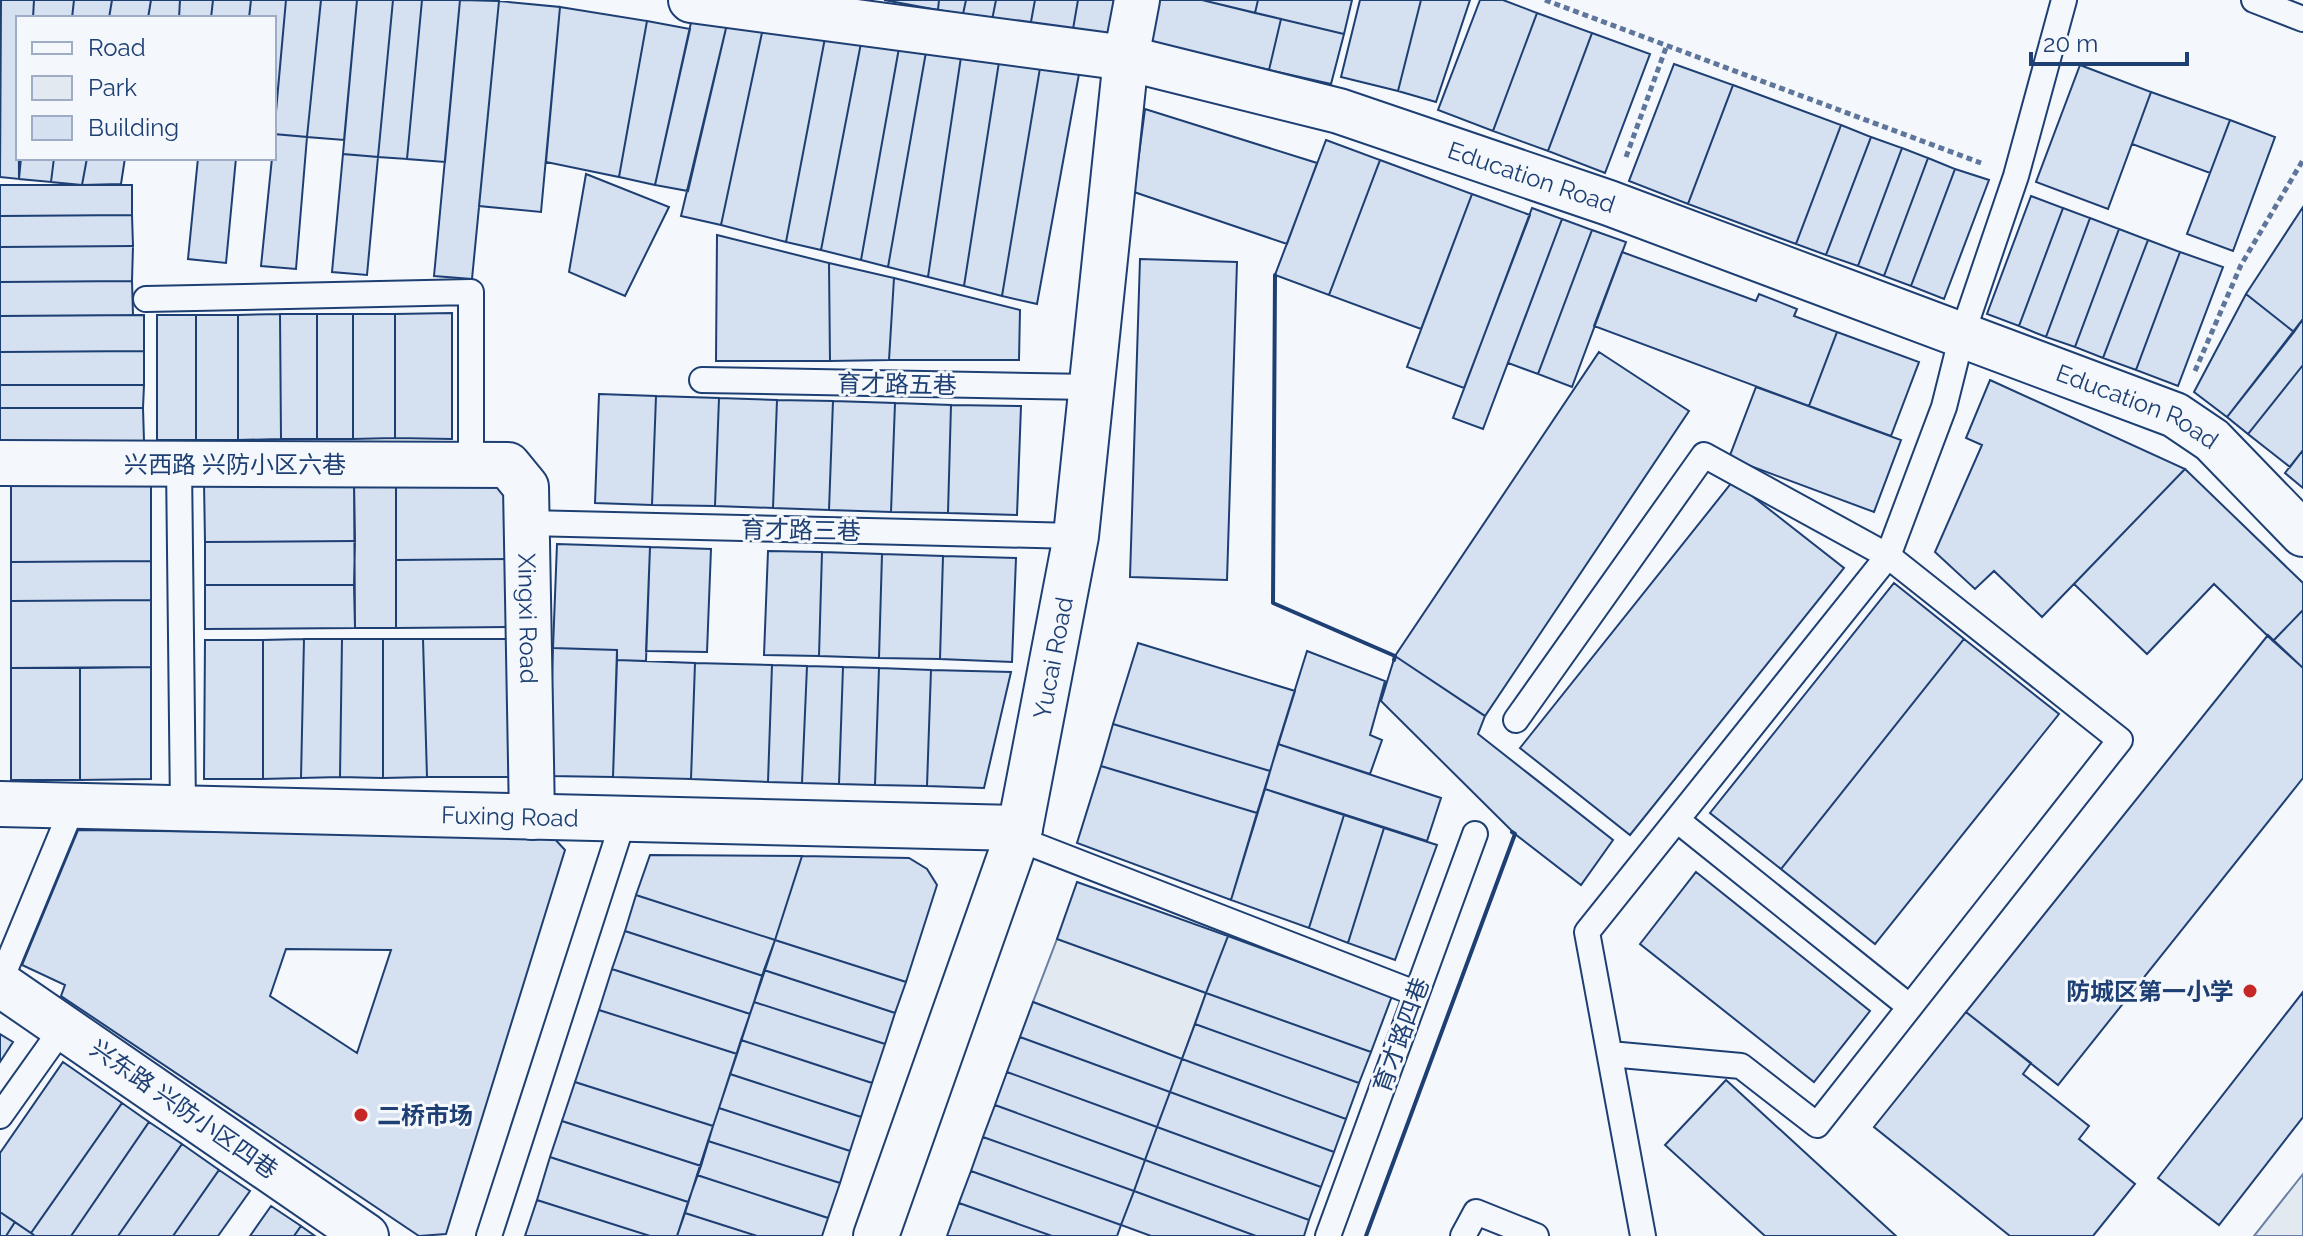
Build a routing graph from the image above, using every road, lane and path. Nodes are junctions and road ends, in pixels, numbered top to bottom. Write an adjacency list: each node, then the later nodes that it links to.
1 (691, 0): 8 (street, Education Road)
2 (1137, 0): 8 (street, Yucai Road)
3 (1545, 0): 7 (path)
4 (2064, 0): 10 (lane)
5 (2254, 0): 6 (lane)
6 (2303, 19)
7 (1667, 45): 10 (path); 11 (path)
8 (1126, 58): 11 (street, Education Road); 15 (street, Yucai Road)
9 (2303, 160): 16 (path)
10 (2016, 176): 13 (lane)
11 (1609, 203): 13 (street, Education Road)
12 (146, 299): 19 (lane)
13 (1962, 335): 16 (street, Education Road); 23 (lane)
14 (702, 380): 15 (lane, 育才路五巷)
15 (1091, 387): 22 (street, Yucai Road)
16 (2175, 415): 21 (street, Education Road)
17 (0, 463): 18 (street, 兴西路 兴防小区六巷)
18 (179, 464): 19 (street, 兴西路 兴防小区六巷); 27 (lane)
19 (471, 464): 20 (street, Xingxi Road)
20 (527, 523): 22 (lane, 育才路三巷); 28 (street, Xingxi Road)
21 (2303, 534)
22 (1076, 536): 31 (street, Yucai Road)
23 (1888, 556): 24 (lane); 30 (lane); 35 (lane)
24 (1516, 720)
25 (0, 804): 26 (street, Fuxing Road)
26 (73, 806): 27 (street, Fuxing Road); 33 (lane)
27 (183, 808): 28 (street, Fuxing Road)
28 (532, 817): 29 (street, Fuxing Road)
29 (624, 818): 31 (street, Fuxing Road); 40 (lane)
30 (1677, 820): 35 (lane); 37 (lane)
31 (1018, 833): 34 (lane); 41 (street, Yucai Road)
32 (1475, 834): 34 (lane, 育才路四巷)
33 (0, 983): 36 (street, 兴东路 兴防小区四巷)
34 (1415, 993): 42 (lane, 育才路四巷)
35 (1910, 1007): 37 (lane)
36 (64, 1026): 38 (lane); 39 (street, 兴东路 兴防小区四巷)
37 (1610, 1054): 45 (lane)
38 (0, 1116)
39 (366, 1236)
40 (489, 1236)
41 (876, 1236)
42 (1328, 1236)
43 (1463, 1236): 44 (lane)
44 (1536, 1236)
45 (1643, 1236)

